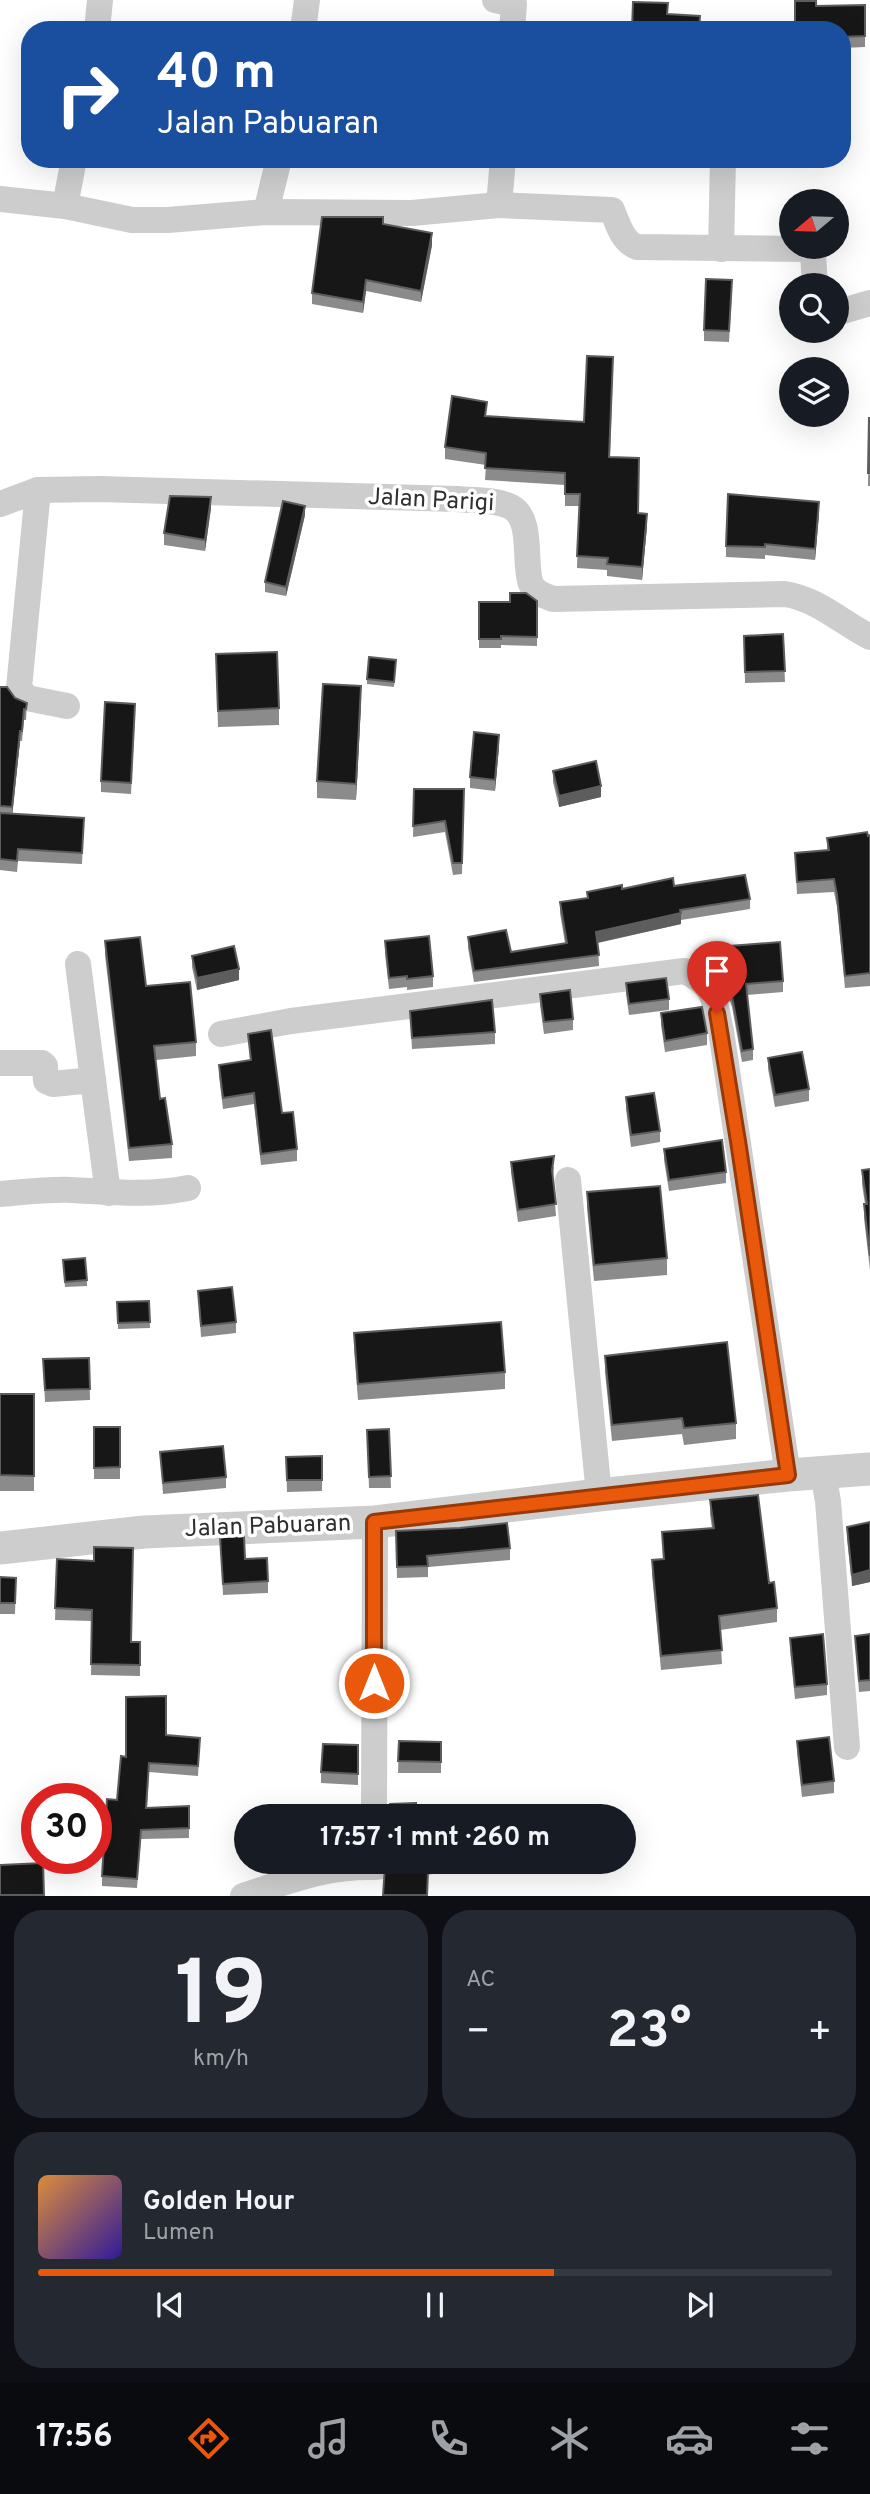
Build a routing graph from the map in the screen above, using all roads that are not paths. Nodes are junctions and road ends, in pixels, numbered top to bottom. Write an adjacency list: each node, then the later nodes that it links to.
1 (100, 0): 4 (street)
2 (307, 0): 5 (street)
3 (495, 0): 6 (street)
4 (98, 21)
5 (304, 21)
6 (513, 21)
7 (72, 168): 13 (street)
8 (277, 168): 14 (street)
9 (502, 168): 12 (street)
10 (723, 168): 15 (street)
11 (0, 199): 13 (street)
12 (499, 205): 14 (street); 15 (street)
13 (65, 206): 14 (street)
14 (266, 212)
15 (721, 248): 16 (street)
16 (814, 273)
17 (870, 303): 18 (street)
18 (849, 309)
19 (38, 490): 20 (street, Jalan Parigi); 21 (street, Jalan Parigi); 22 (street)
20 (0, 504)
21 (870, 637)
22 (67, 706)
23 (78, 964): 26 (street)
24 (221, 1034): 33 (street)
25 (0, 1063): 26 (street)
26 (93, 1080): 29 (street)
27 (568, 1180): 34 (street)
28 (188, 1188): 29 (street)
29 (108, 1193): 30 (street)
30 (0, 1194)
31 (870, 1469): 32 (street, Jalan Pabuaran)
32 (823, 1474): 33 (street, Jalan Pabuaran); 37 (street)
33 (788, 1475): 34 (street, Jalan Pabuaran)
34 (599, 1495): 35 (street, Jalan Pabuaran)
35 (374, 1522): 36 (street, Jalan Pabuaran); 38 (street)
36 (0, 1548)
37 (847, 1747)
38 (374, 1804)
39 (311, 1874): 40 (street)
40 (243, 1895)

